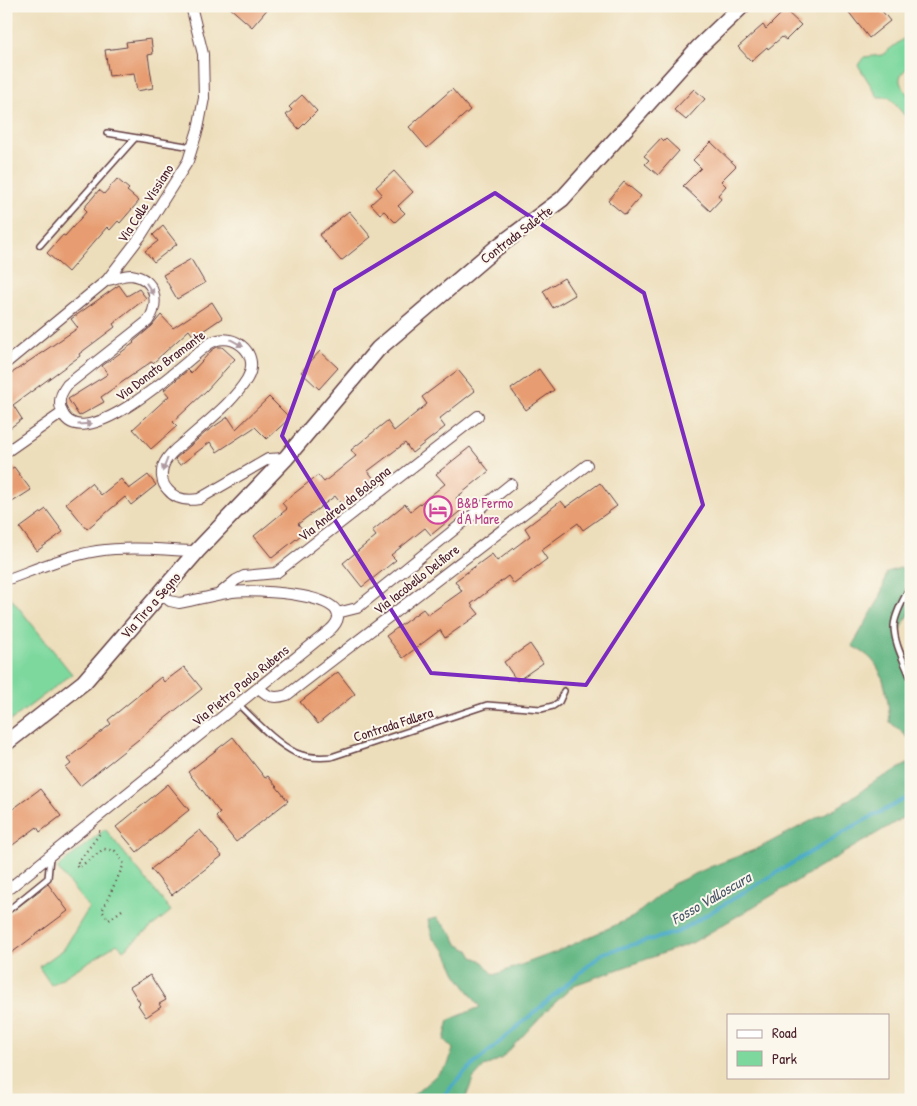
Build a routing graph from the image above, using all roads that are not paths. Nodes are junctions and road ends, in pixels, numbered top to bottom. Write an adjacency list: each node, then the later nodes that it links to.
1 (191, 6): 5 (street, Via Colle Vissiano)
2 (742, 6): 12 (main road, Contrada Salette)
3 (107, 133): 4 (lane)
4 (135, 138): 5 (lane); 6 (lane)
5 (192, 147): 7 (street, Via Colle Vissiano)
6 (40, 245)
7 (107, 280): 8 (street, Via Colle Vissiano); 9 (street, one-way to 9)
8 (6, 364)
9 (62, 413): 11 (street); 12 (street, Via Donato Bramante, one-way to 12)
10 (478, 416): 19 (street, Via Andrea da Bologna)
11 (6, 452)
12 (286, 458): 15 (main road, Via Tiro a Segno)
13 (586, 465): 22 (street, Via Iacobello Delfiore)
14 (511, 484): 20 (street)
15 (197, 551): 16 (street); 18 (main road, Via Tiro a Segno)
16 (6, 580)
17 (909, 590): 21 (lane)
18 (160, 594): 19 (street); 25 (main road, Via Tiro a Segno)
19 (219, 594): 20 (street)
20 (337, 613): 22 (street, Via Pietro Paolo Rubens)
21 (911, 679)
22 (259, 688): 24 (street, Via Pietro Paolo Rubens)
23 (564, 691): 24 (lane, Contrada Fallera)
24 (238, 704): 26 (street, Via Pietro Paolo Rubens)
25 (6, 743)
26 (50, 856): 27 (street, Via Pietro Paolo Rubens); 28 (lane)
27 (6, 892)
28 (6, 912)

